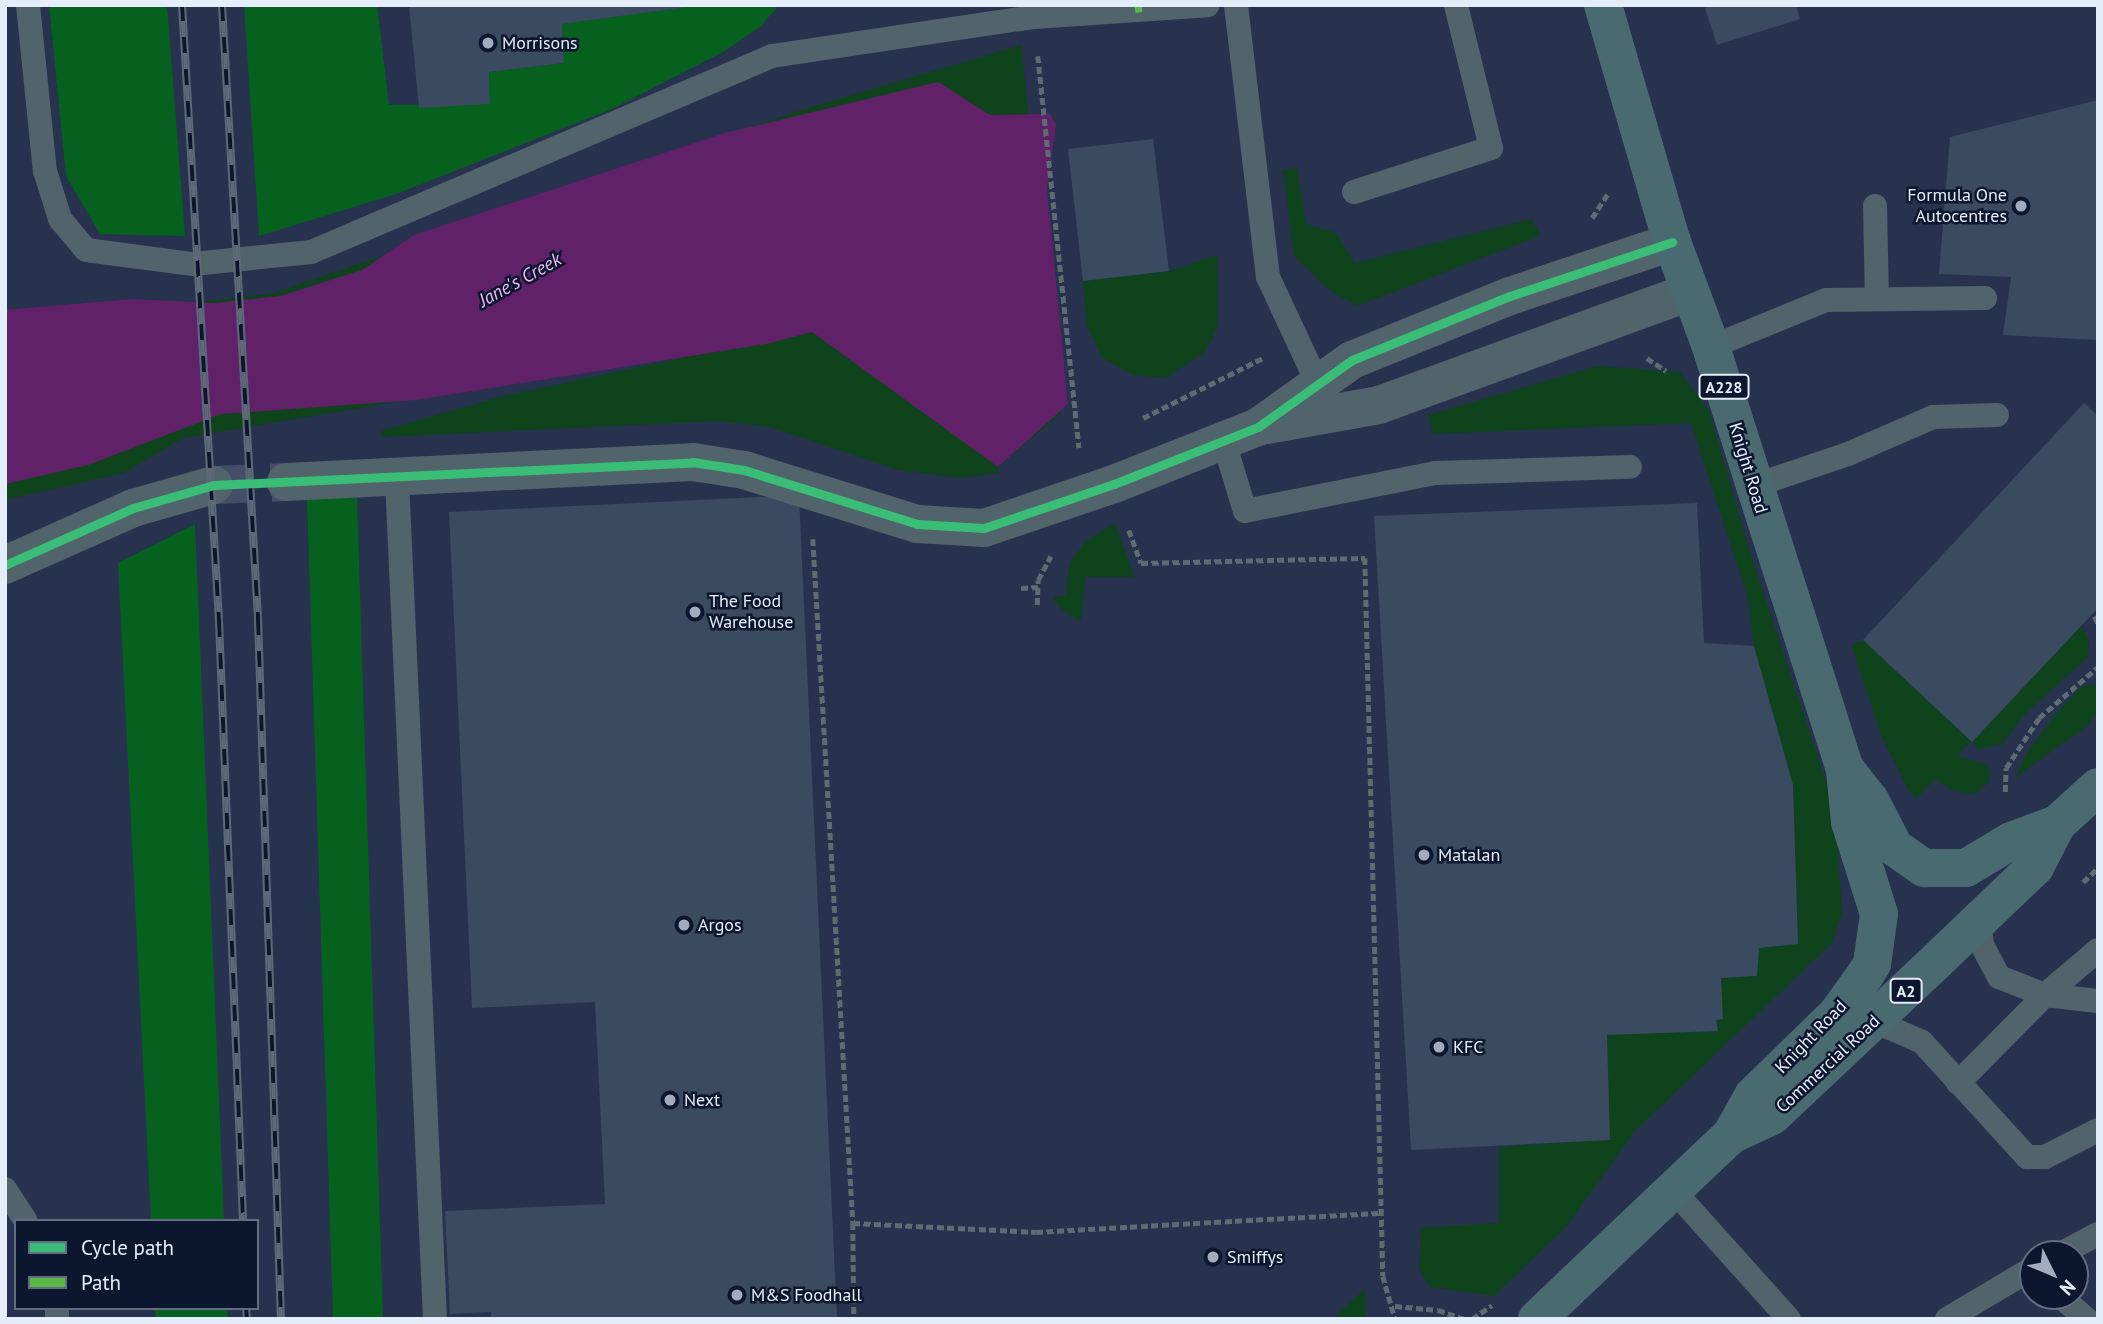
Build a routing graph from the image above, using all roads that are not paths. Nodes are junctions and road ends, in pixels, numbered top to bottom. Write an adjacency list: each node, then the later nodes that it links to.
1 (28, 5): 2 (lane)
2 (1208, 5)
3 (1236, 5): 13 (lane)
4 (1456, 5): 6 (lane)
5 (1603, 5): 8 (main road, Knight Road / A228)
6 (1354, 192)
7 (1875, 206): 11 (lane)
8 (1672, 242): 9 (main road, Knight Road / A228); 13 (street)
9 (1690, 292): 12 (main road, Knight Road / A228); 15 (street)
10 (1985, 298): 11 (lane)
11 (1877, 299): 12 (lane)
12 (1712, 347): 21 (main road, Knight Road / A228)
13 (1318, 384): 15 (street)
14 (1997, 415): 21 (lane)
15 (1258, 427): 16 (street)
16 (1224, 442): 17 (lane); 18 (street)
17 (1630, 467)
18 (397, 479): 19 (street); 38 (lane)
19 (286, 482)
20 (214, 485): 22 (street)
21 (1753, 485): 23 (main road, Knight Road / A228)
22 (5, 565)
23 (1845, 770): 25 (main road, Knight Road / A228); 33 (main road, Knight Road / A228)
24 (2098, 787): 25 (main road, Commercial Road / A2)
25 (2057, 824): 26 (main road, Commercial Road / A2)
26 (1979, 921): 28 (lane); 30 (main road, Commercial Road / A2)
27 (2098, 950): 28 (lane)
28 (2045, 995): 29 (lane); 31 (lane)
29 (2098, 1001)
30 (1874, 1021): 31 (lane); 33 (main road, Commercial Road / A2)
31 (1958, 1083): 32 (lane)
32 (2098, 1130)
33 (1731, 1135): 35 (main road, Commercial Road / A2)
34 (5, 1189): 36 (lane)
35 (1674, 1191): 39 (main road, Commercial Road / A2); 40 (lane)
36 (25, 1219)
37 (2019, 1277): 41 (lane)
38 (435, 1319)
39 (1537, 1319)
40 (1789, 1319)
41 (1947, 1319)

